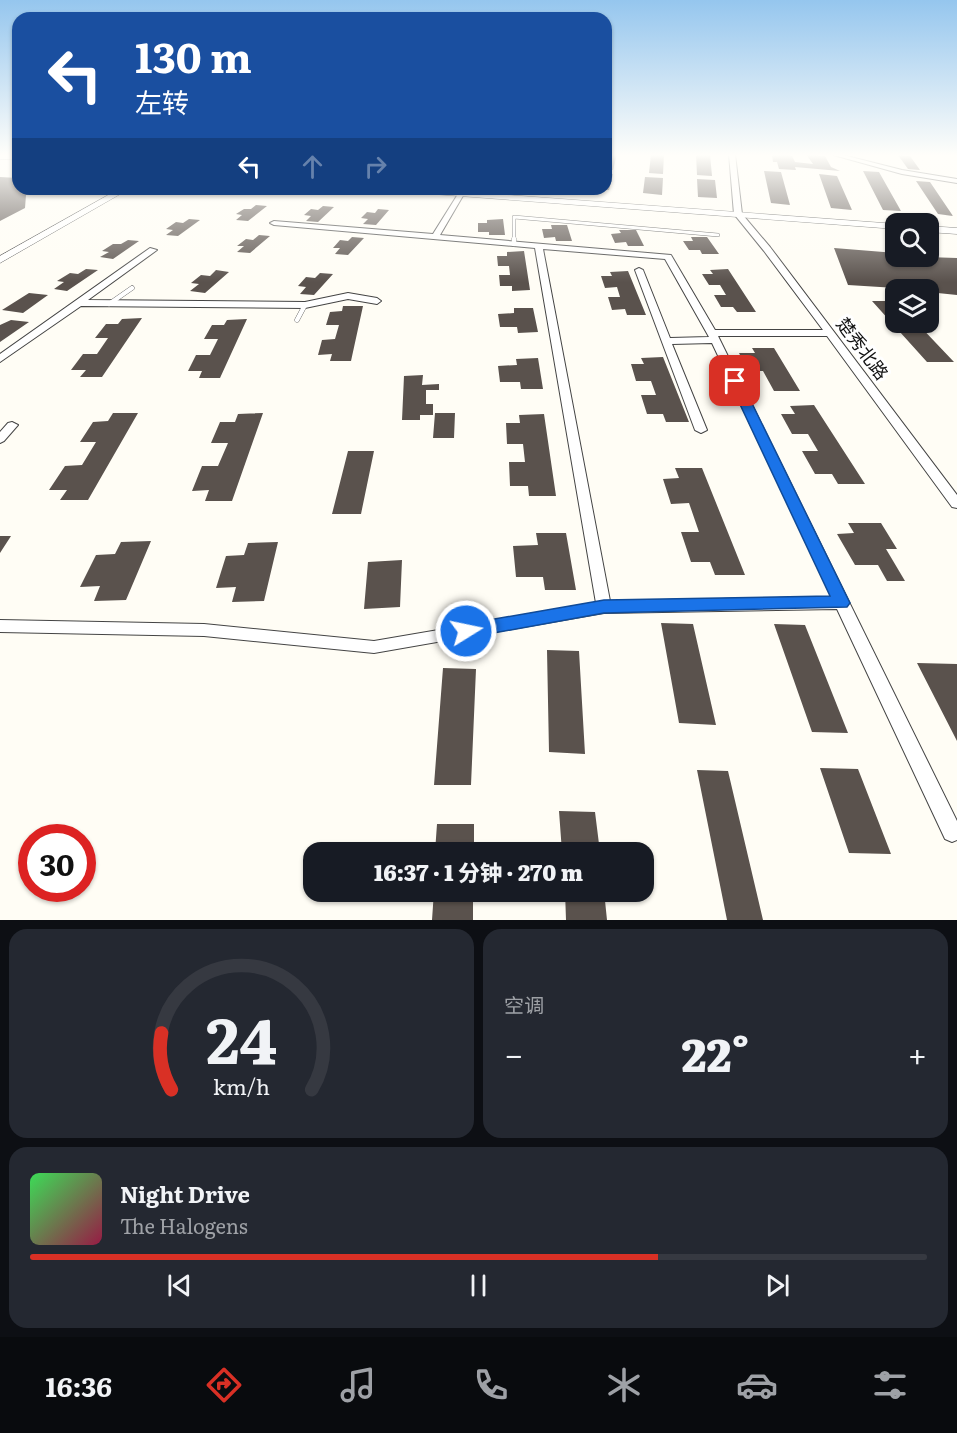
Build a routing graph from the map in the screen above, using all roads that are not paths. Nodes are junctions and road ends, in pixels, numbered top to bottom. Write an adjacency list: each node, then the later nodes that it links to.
1 (111, 197): 15 (street)
2 (458, 197): 11 (street)
3 (501, 197): 5 (street)
4 (736, 197): 5 (street)
5 (738, 214): 7 (street); 23 (street, 楚秀北路)
6 (274, 223): 11 (street)
7 (885, 225)
8 (939, 230): 9 (street)
9 (957, 231)
10 (718, 235): 12 (lane)
11 (435, 237): 12 (street)
12 (514, 243): 13 (street)
13 (539, 246): 24 (street); 32 (street)
14 (153, 250): 19 (street)
15 (0, 260)
16 (639, 270): 25 (street)
17 (132, 288): 20 (lane)
18 (377, 301): 21 (street)
19 (78, 303): 20 (street); 26 (street)
20 (110, 303): 21 (street)
21 (305, 304): 22 (lane)
22 (297, 320)
23 (830, 333): 24 (street); 30 (street, 楚秀北路)
24 (713, 337): 25 (street); 31 (street)
25 (668, 341): 28 (street)
26 (0, 359)
27 (12, 425): 29 (street)
28 (701, 430)
29 (0, 440)
30 (957, 504)
31 (841, 603): 32 (street); 34 (street)
32 (604, 607): 33 (street)
33 (0, 626)
34 (952, 832)

